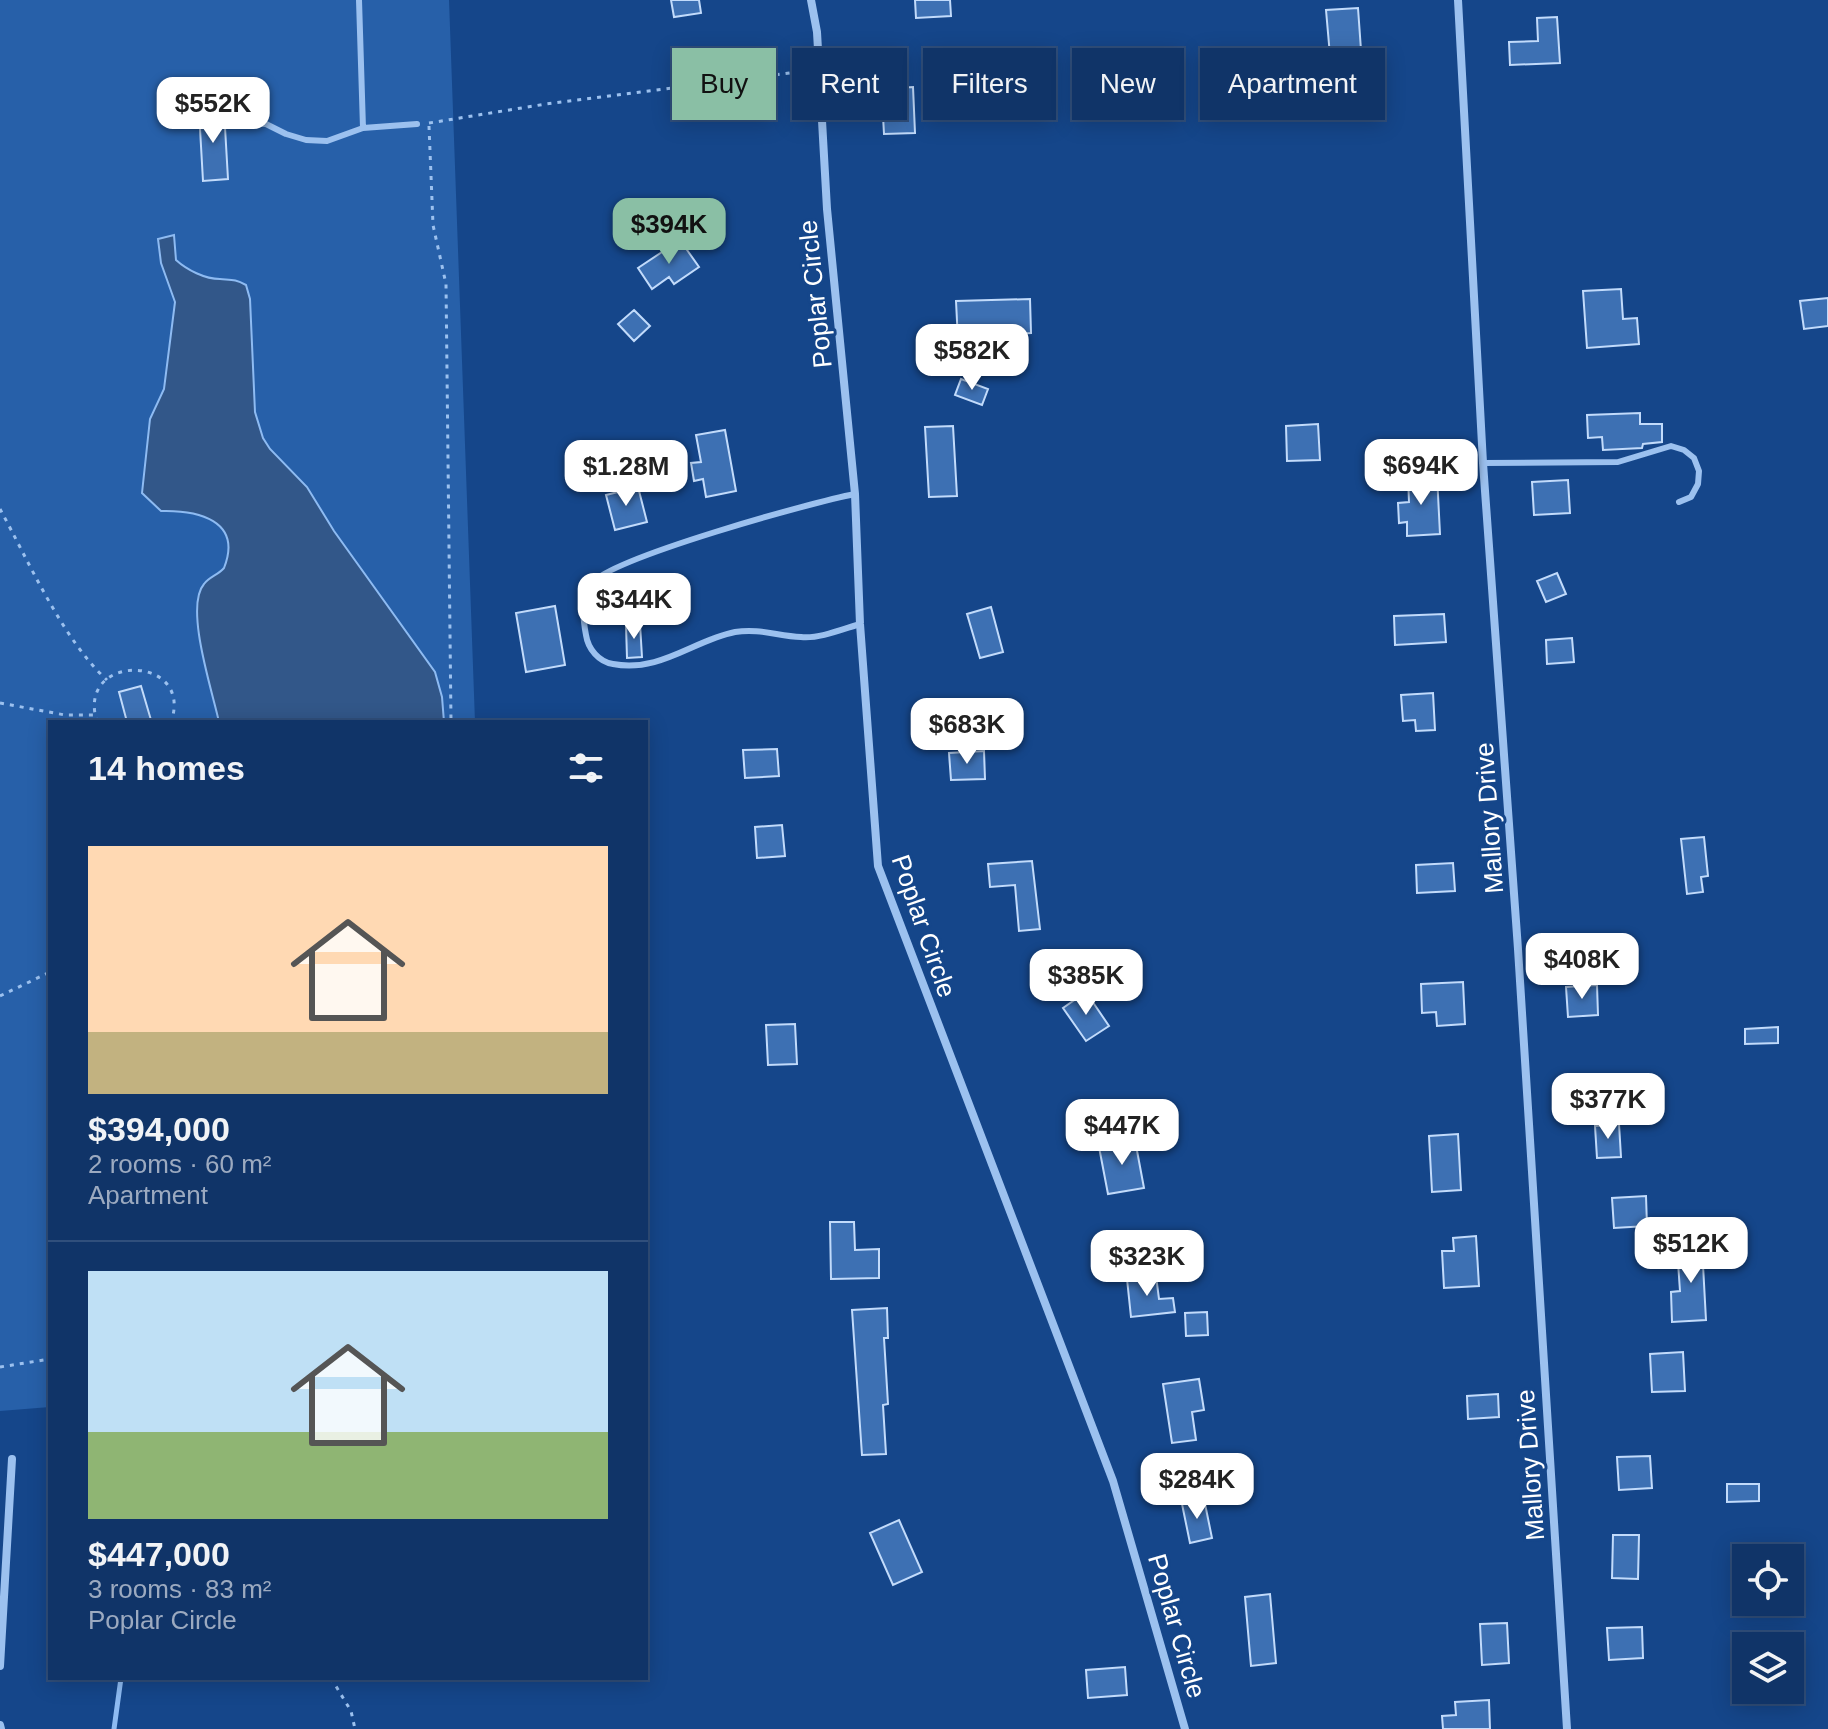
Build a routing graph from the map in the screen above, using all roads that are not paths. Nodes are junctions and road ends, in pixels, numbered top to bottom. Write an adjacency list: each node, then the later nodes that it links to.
1 (359, 0): 6 (lane)
2 (811, 0): 8 (street, Poplar Circle)
3 (1458, 0): 7 (street, Mallory Drive)
4 (241, 123): 6 (lane)
5 (417, 124): 6 (lane)
6 (363, 128)
7 (1483, 463): 9 (lane); 15 (street, Mallory Drive)
8 (855, 494): 10 (street, Poplar Circle); 10 (lane)
9 (1679, 502)
10 (860, 624): 14 (street, Poplar Circle)
11 (12, 1459): 12 (street)
12 (3, 1569): 13 (street)
13 (0, 1666)
14 (1185, 1729)
15 (1567, 1729)

